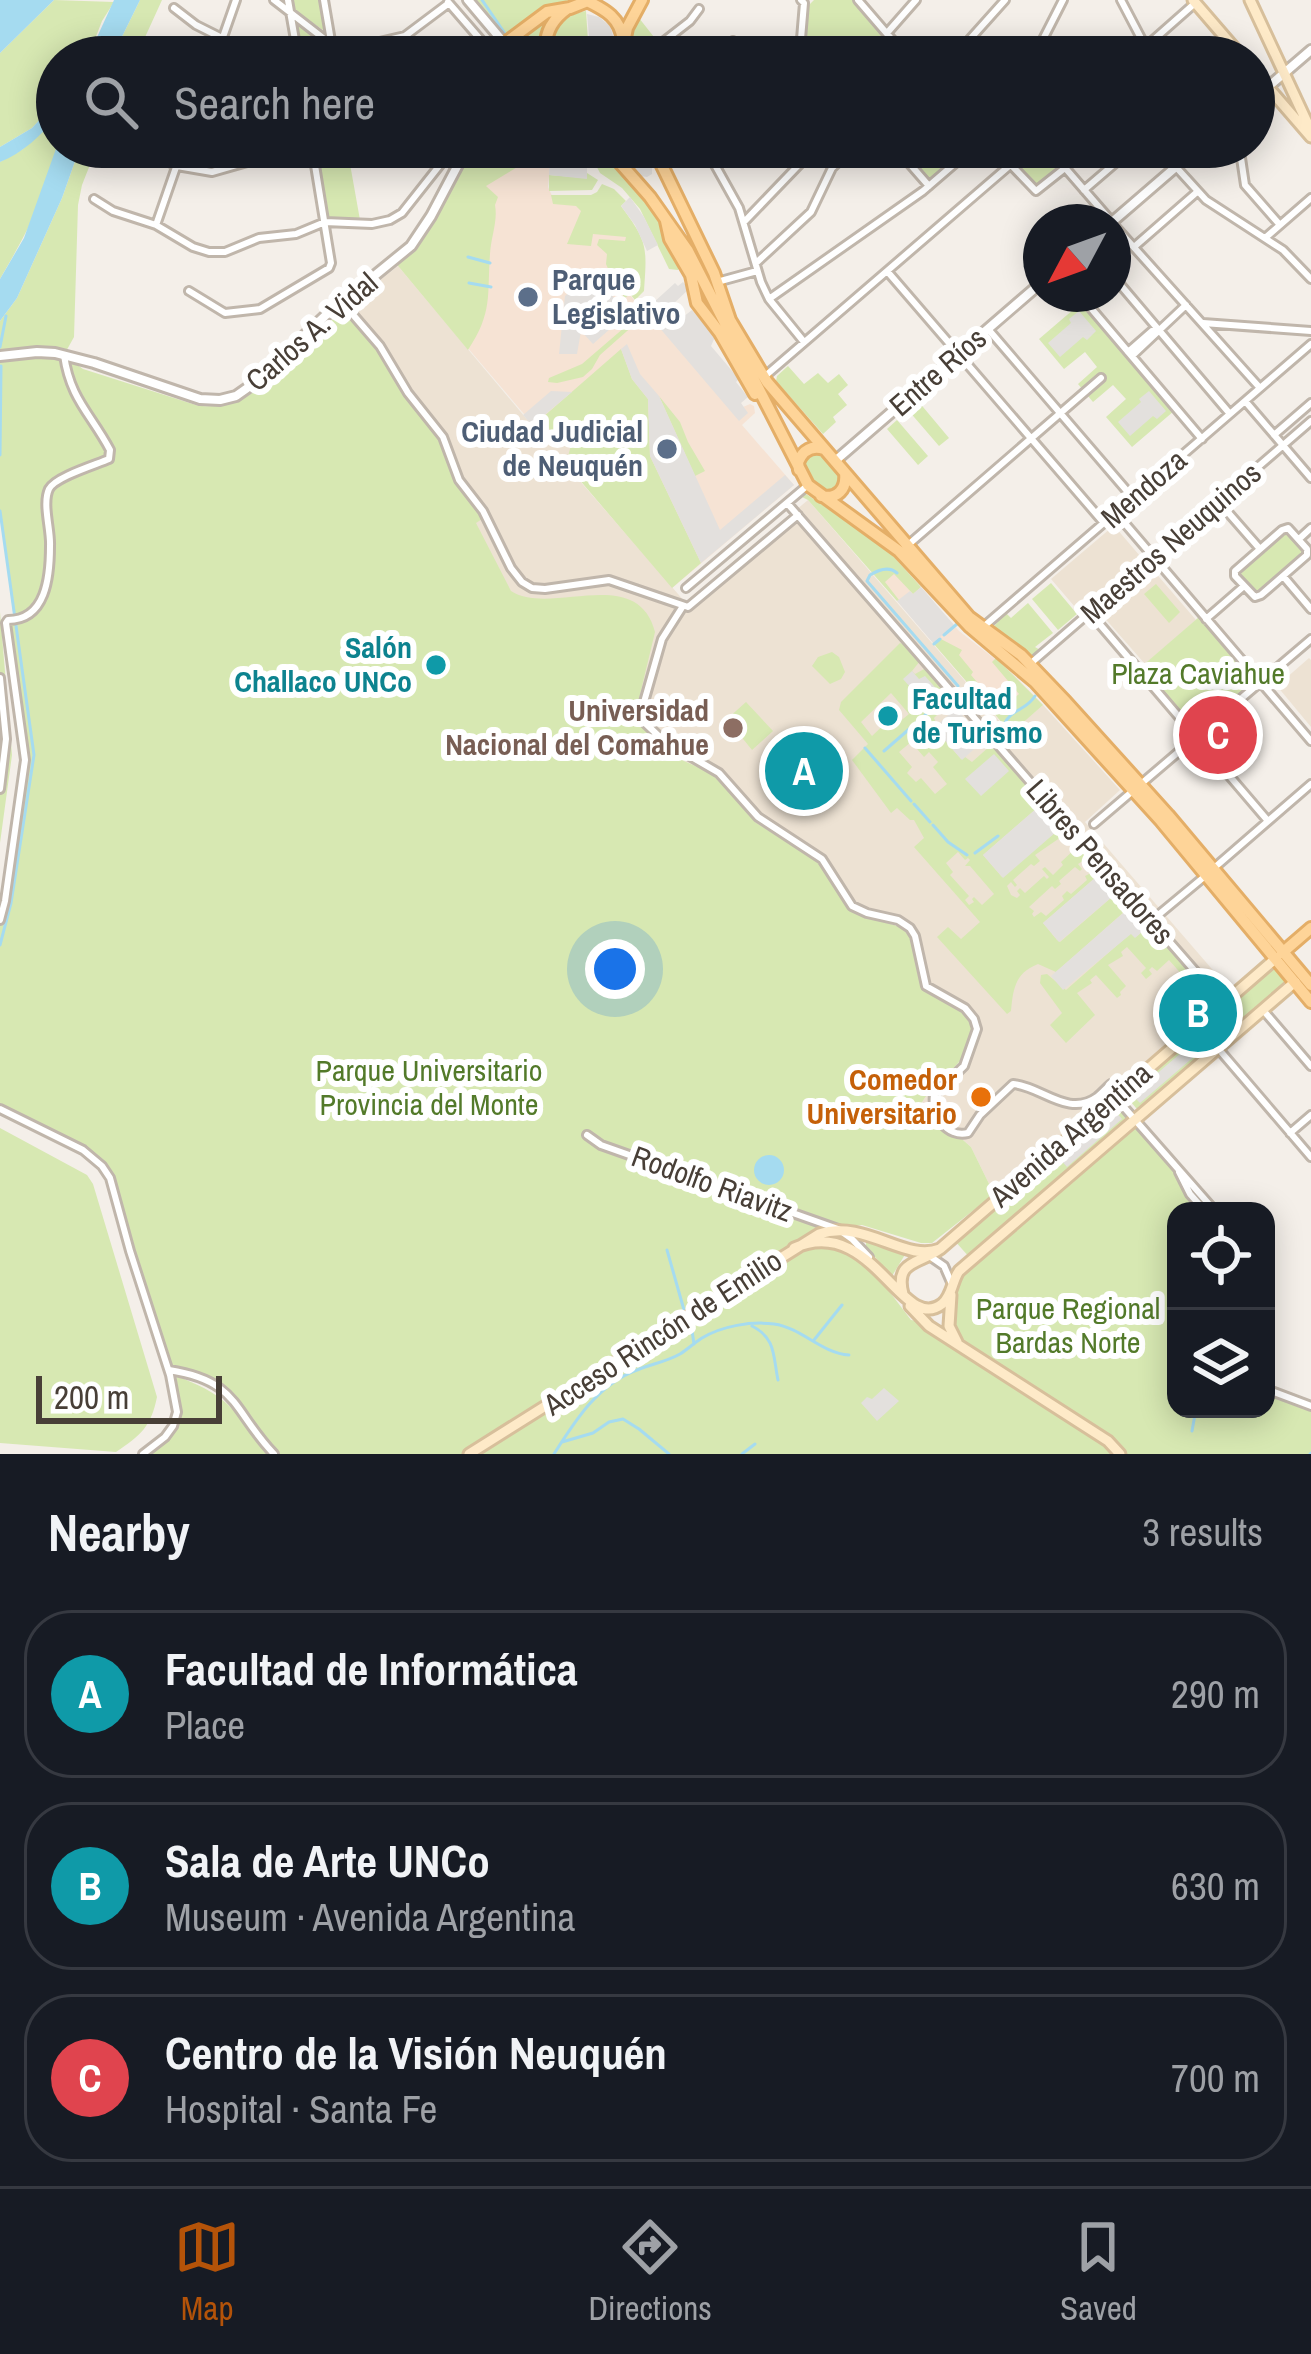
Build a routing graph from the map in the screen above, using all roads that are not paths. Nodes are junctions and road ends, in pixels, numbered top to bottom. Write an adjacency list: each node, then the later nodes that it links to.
1 (236, 0): 23 (street)
2 (274, 0): 20 (street)
3 (288, 0): 20 (street)
4 (324, 0): 26 (street)
5 (468, 0): 29 (street)
6 (588, 0): 18 (main road); 32 (main road)
7 (642, 0): 33 (main road)
8 (858, 0): 21 (street)
9 (916, 0): 21 (street)
10 (1005, 0): 36 (street)
11 (1063, 0): 37 (street)
12 (1121, 0): 38 (street)
13 (1250, 0): 41 (main road)
14 (804, 1): 35 (street)
15 (1196, 1): 39 (street); 40 (main road)
16 (448, 2): 27 (street); 28 (street)
17 (174, 8): 22 (street)
18 (570, 8): 30 (main road); 31 (main road)
19 (699, 9): 34 (street)
20 (290, 11): 24 (street); 25 (street)
21 (887, 34)
22 (218, 36)
23 (223, 36)
24 (294, 36)
25 (322, 36)
26 (331, 36)
27 (406, 36)
28 (475, 36)
29 (497, 36)
30 (525, 36)
31 (548, 36)
32 (622, 36)
33 (626, 36)
34 (673, 36)
35 (800, 36)
36 (973, 36)
37 (1045, 36)
38 (1141, 36)
39 (1157, 36)
40 (1225, 36)
41 (1267, 36)
42 (1311, 50): 44 (street)
43 (1275, 52): 44 (main road)
44 (1285, 73): 45 (street); 47 (main road)
45 (1275, 81)
46 (1275, 95): 47 (main road)
47 (1311, 134)
48 (176, 168): 79 (street)
49 (191, 168): 50 (street)
50 (231, 168)
51 (316, 168): 77 (street)
52 (437, 168): 77 (street)
53 (456, 168): 92 (street, Carlos A. Vidal)
54 (624, 168): 69 (main road)
55 (662, 168): 69 (main road)
56 (663, 168): 87 (main road)
57 (716, 168): 78 (street)
58 (797, 168): 78 (street)
59 (832, 168): 84 (street)
60 (913, 168): 70 (street)
61 (950, 168): 70 (street)
62 (1007, 168): 85 (street)
63 (1014, 168): 64 (street)
64 (1065, 168): 71 (street)
65 (1110, 168): 71 (street)
66 (1174, 168): 76 (street)
67 (1178, 168): 72 (street)
68 (1242, 168): 80 (street)
69 (637, 182): 118 (main road)
70 (929, 186): 90 (street)
71 (1084, 190): 75 (street)
72 (1198, 191): 81 (street); 83 (street)
73 (1311, 198): 80 (street)
74 (94, 199): 79 (street)
75 (1096, 204)
76 (1131, 205)
77 (325, 222): 79 (street); 88 (street)
78 (744, 222): 84 (street)
79 (156, 225)
80 (1280, 225): 81 (street)
81 (1265, 238): 86 (street)
82 (1131, 244): 83 (street)
83 (1134, 247): 93 (street)
84 (756, 267): 87 (street); 90 (street)
85 (886, 272): 99 (street); 103 (street)
86 (1311, 279)
87 (717, 282): 105 (main road)
88 (189, 291)
89 (1131, 297): 97 (street)
90 (769, 299): 99 (street)
91 (1023, 299): 96 (street, Entre Ríos)
92 (342, 302): 102 (street, Carlos A. Vidal); 136 (street)
93 (1186, 304): 95 (street); 97 (street)
94 (1094, 312): 101 (street)
95 (1202, 322): 98 (street); 107 (street)
96 (988, 329): 103 (street, Entre Ríos); 110 (street)
97 (1158, 329): 101 (street); 111 (street)
98 (1311, 332)
99 (804, 342): 105 (street)
100 (1311, 344): 107 (street, Mendoza)
101 (1130, 354): 115 (street)
102 (64, 355): 104 (street, Carlos A. Vidal); 153 (street)
103 (958, 355): 114 (street); 117 (street, Entre Ríos)
104 (0, 356)
105 (764, 377): 117 (main road)
106 (1101, 378): 110 (street)
107 (1260, 388): 108 (street, Mendoza)
108 (1245, 401): 111 (street, Mendoza); 113 (street)
109 (1311, 403): 113 (street, Maestros Neuquinos)
110 (1060, 413): 114 (street); 122 (street)
111 (1230, 414): 115 (street, Mendoza)
112 (1311, 421): 116 (street, Maestros Neuquinos)
113 (1274, 435): 116 (street)
114 (1031, 439): 127 (street); 130 (street)
115 (1202, 439): 122 (street, Mendoza)
116 (1282, 445): 119 (street); 124 (street, Maestros Neuquinos)
117 (835, 461): 118 (main road); 121 (main road); 130 (main road)
118 (799, 471): 120 (main road)
119 (1311, 478)
120 (808, 485): 121 (main road); 123 (street)
121 (821, 496): 140 (main road)
122 (1133, 498): 125 (street, Mendoza)
123 (787, 502): 126 (street, Libres Pensadores); 135 (street)
124 (1219, 502): 131 (street); 132 (street, Maestros Neuquinos)
125 (1116, 513): 127 (street, Mendoza); 132 (street)
126 (798, 515): 136 (street); 154 (street, Libres Pensadores)
127 (1104, 523): 140 (street, Mendoza)
128 (1311, 528): 129 (street)
129 (1299, 539): 131 (street); 133 (street)
130 (908, 545): 140 (main road)
131 (1260, 549): 134 (street)
132 (1154, 558): 138 (street, Maestros Neuquinos); 139 (street)
133 (1283, 576): 134 (street); 137 (street)
134 (1244, 586): 139 (street)
135 (686, 588)
136 (682, 606): 164 (street)
137 (1311, 609)
138 (1090, 613): 142 (street, Maestros Neuquinos); 145 (street)
139 (1206, 619): 144 (street)
140 (980, 630): 142 (main road); 149 (main road)
141 (1311, 639): 144 (street)
142 (1030, 664): 149 (main road)
143 (0, 677): 148 (street)
144 (1260, 682): 145 (street); 146 (street)
145 (1196, 737): 149 (street); 150 (street)
146 (1311, 741)
147 (1311, 784): 150 (street)
148 (0, 789)
149 (1136, 789): 151 (street); 152 (main road)
150 (1268, 821): 152 (street)
151 (1094, 824)
152 (1209, 872): 154 (street); 156 (main road)
153 (0, 920)
154 (1151, 921): 159 (street, Libres Pensadores)
155 (1311, 928): 156 (main road, Avenida Argentina)
156 (1279, 955): 157 (main road); 159 (main road, Avenida Argentina)
157 (1305, 978): 158 (main road); 160 (main road, Avenida Argentina)
158 (1311, 1002)
159 (1224, 1004): 161 (main road, Avenida Argentina)
160 (1263, 1010): 162 (main road, Avenida Argentina); 163 (street)
161 (1198, 1025): 162 (street); 164 (main road, Avenida Argentina)
162 (1218, 1048): 167 (main road, Avenida Argentina); 168 (street)
163 (1311, 1066)
164 (1119, 1094): 167 (street); 178 (main road, Avenida Argentina)
165 (0, 1109): 183 (street)
166 (1311, 1115): 168 (street)
167 (1135, 1119): 171 (street); 180 (main road, Avenida Argentina)
168 (1290, 1133): 170 (street)
169 (587, 1135): 174 (street, Rodolfo Riavitz)
170 (1311, 1157)
171 (1170, 1160): 172 (street); 173 (street)
172 (1197, 1202)
173 (1207, 1202)
174 (812, 1220): 175 (street, Rodolfo Riavitz); 177 (street)
175 (838, 1229): 176 (main road, Rodolfo Riavitz); 177 (main road, Acceso Rincón de Emilio)
176 (857, 1236): 178 (main road, Rodolfo Riavitz); 179 (street)
177 (794, 1248): 179 (main road, Acceso Rincón de Emilio); 188 (main road, Acceso Rincón de Emilio)
178 (929, 1252): 180 (street); 181 (main road)
179 (879, 1269): 181 (main road)
180 (951, 1288): 181 (main road); 182 (main road)
181 (906, 1300): 182 (main road)
182 (960, 1346): 189 (main road)
183 (169, 1370): 186 (street); 187 (street)
184 (1275, 1392): 185 (street)
185 (1311, 1406)
186 (143, 1454)
187 (274, 1454)
188 (470, 1454)
189 (1120, 1454)

